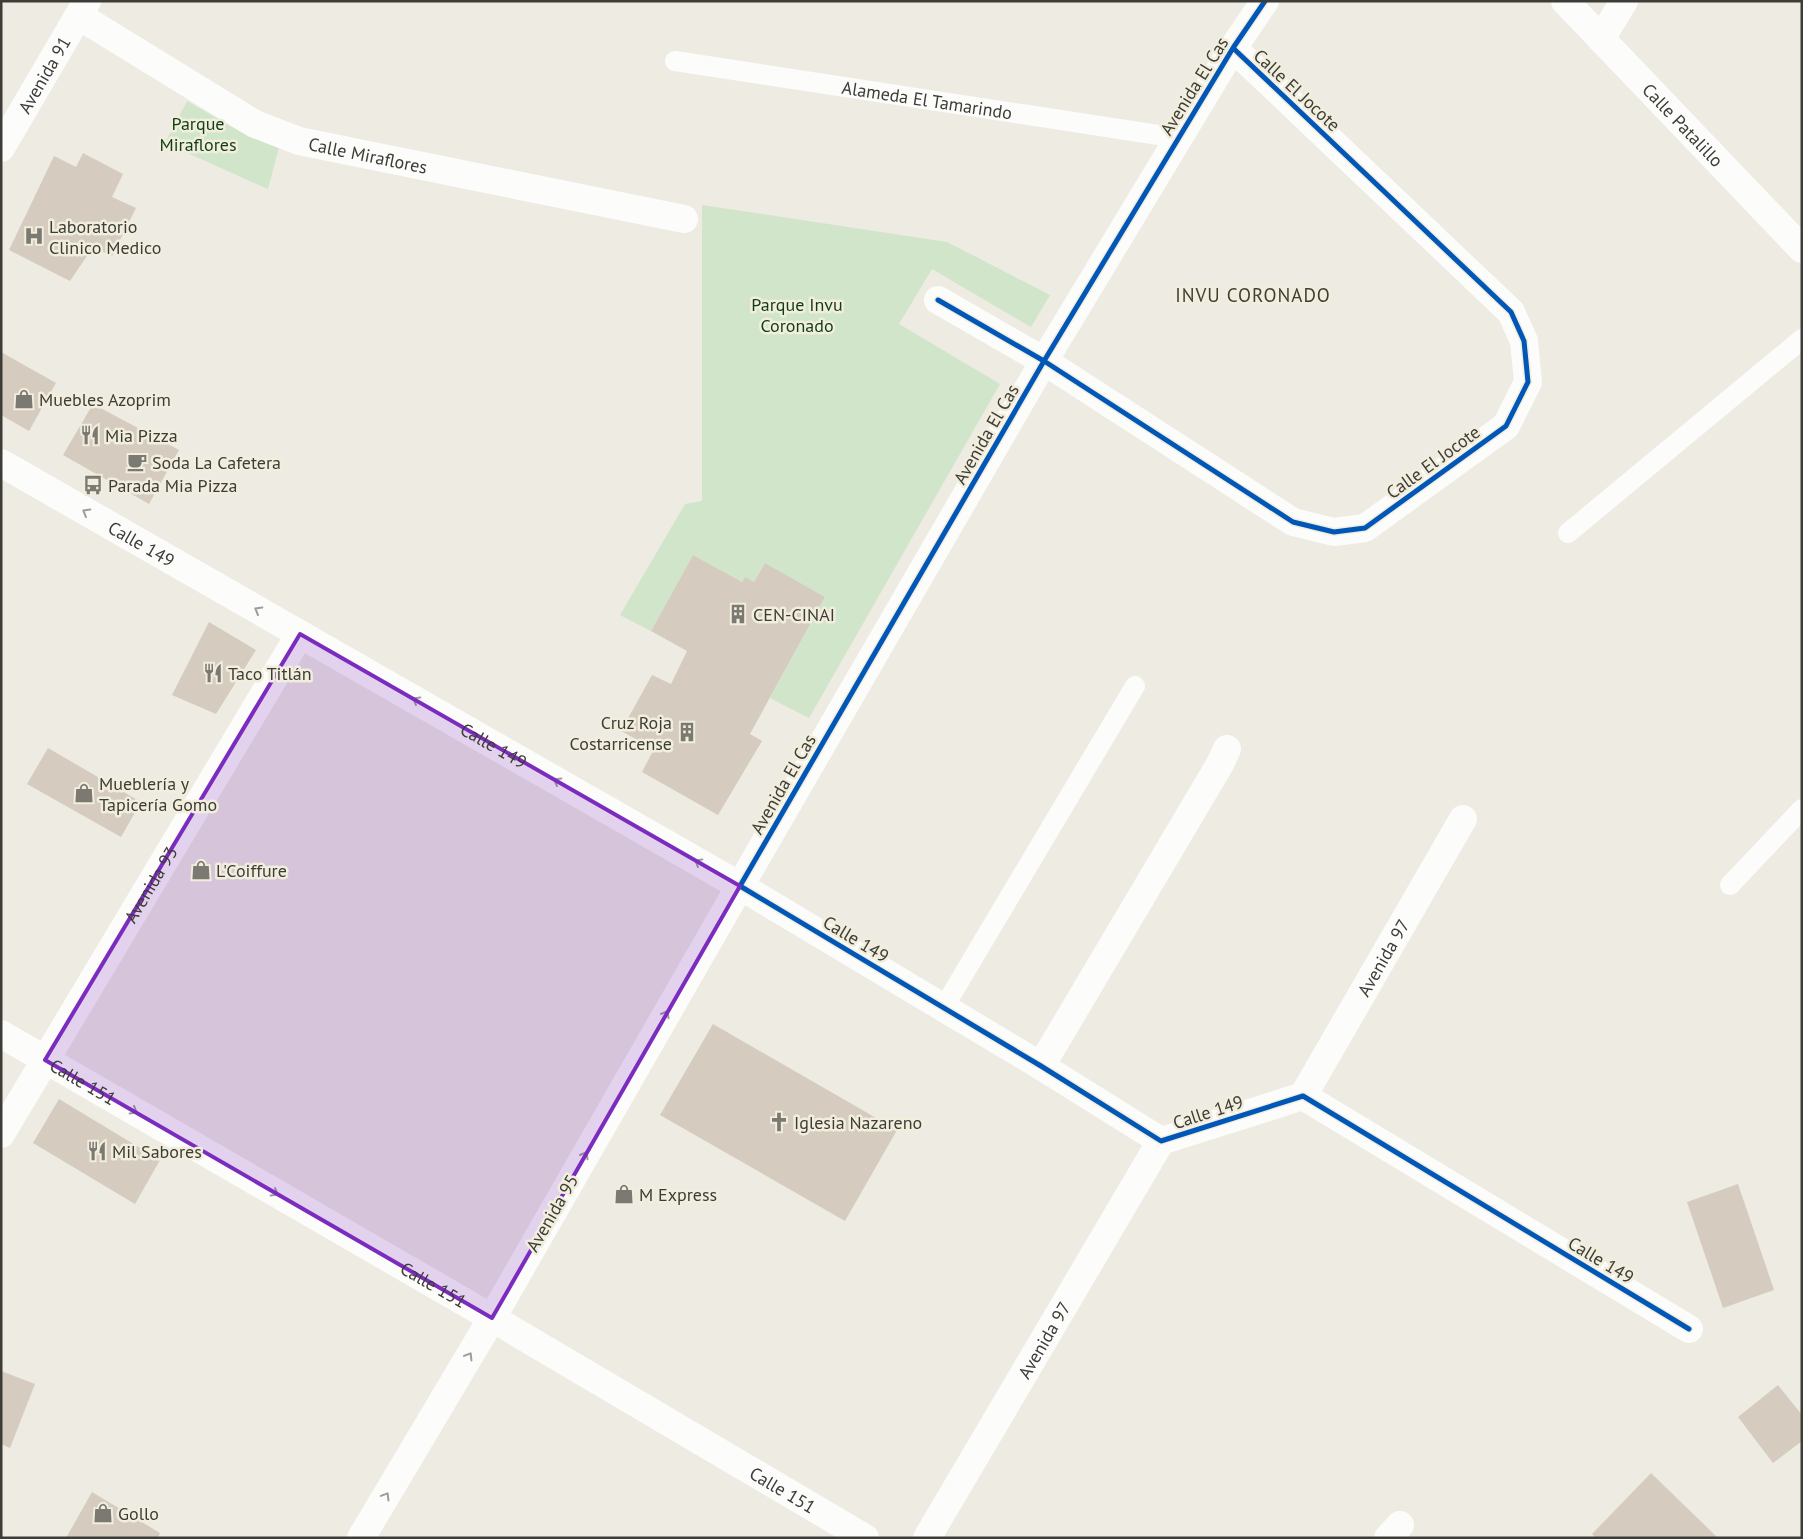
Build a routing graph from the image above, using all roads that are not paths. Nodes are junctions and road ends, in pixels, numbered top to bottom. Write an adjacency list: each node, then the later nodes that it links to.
1 (1265, 1): 6 (street, Avenida El Cas)
2 (1565, 1): 5 (street, Calle Patalillo)
3 (1624, 1): 5 (street)
4 (83, 8): 9 (street, Avenida 91); 10 (street, Calle Miraflores)
5 (1601, 39): 11 (street, Calle Patalillo)
6 (1233, 48): 8 (street, Avenida El Cas); 14 (street, Calle El Jocote)
7 (674, 61): 8 (lane, Alameda El Tamarindo)
8 (1178, 138): 14 (street, Avenida El Cas)
9 (1, 148)
10 (684, 219)
11 (1802, 249)
12 (938, 300): 14 (street, Calle El Jocote)
13 (1802, 339): 16 (lane)
14 (1044, 361): 23 (street, Avenida El Cas)
15 (1, 463): 17 (street, Calle 149, one-way to 15)
16 (1568, 533)
17 (300, 634): 23 (street, Calle 149, one-way to 17); 26 (street, Avenida 93)
18 (1135, 686): 24 (lane)
19 (1227, 749): 27 (street)
20 (1802, 809): 22 (lane)
21 (1463, 818): 28 (street, Avenida 97)
22 (1730, 885)
23 (740, 886): 24 (street, Calle 149); 31 (street, Avenida 95, one-way to 23)
24 (944, 1007): 27 (street, Calle 149)
25 (1, 1034): 26 (street, Calle 151)
26 (45, 1060): 29 (street, Avenida 93); 31 (street, Calle 151, one-way to 31)
27 (1041, 1066): 30 (street, Calle 149)
28 (1303, 1096): 30 (street, Calle 149); 32 (street, Calle 149)
29 (1, 1134)
30 (1161, 1141): 35 (street, Avenida 97)
31 (492, 1318): 33 (street, Avenida 95, one-way to 31); 34 (street, Calle 151)
32 (1690, 1329)
33 (361, 1538)
34 (865, 1538)
35 (927, 1538)

